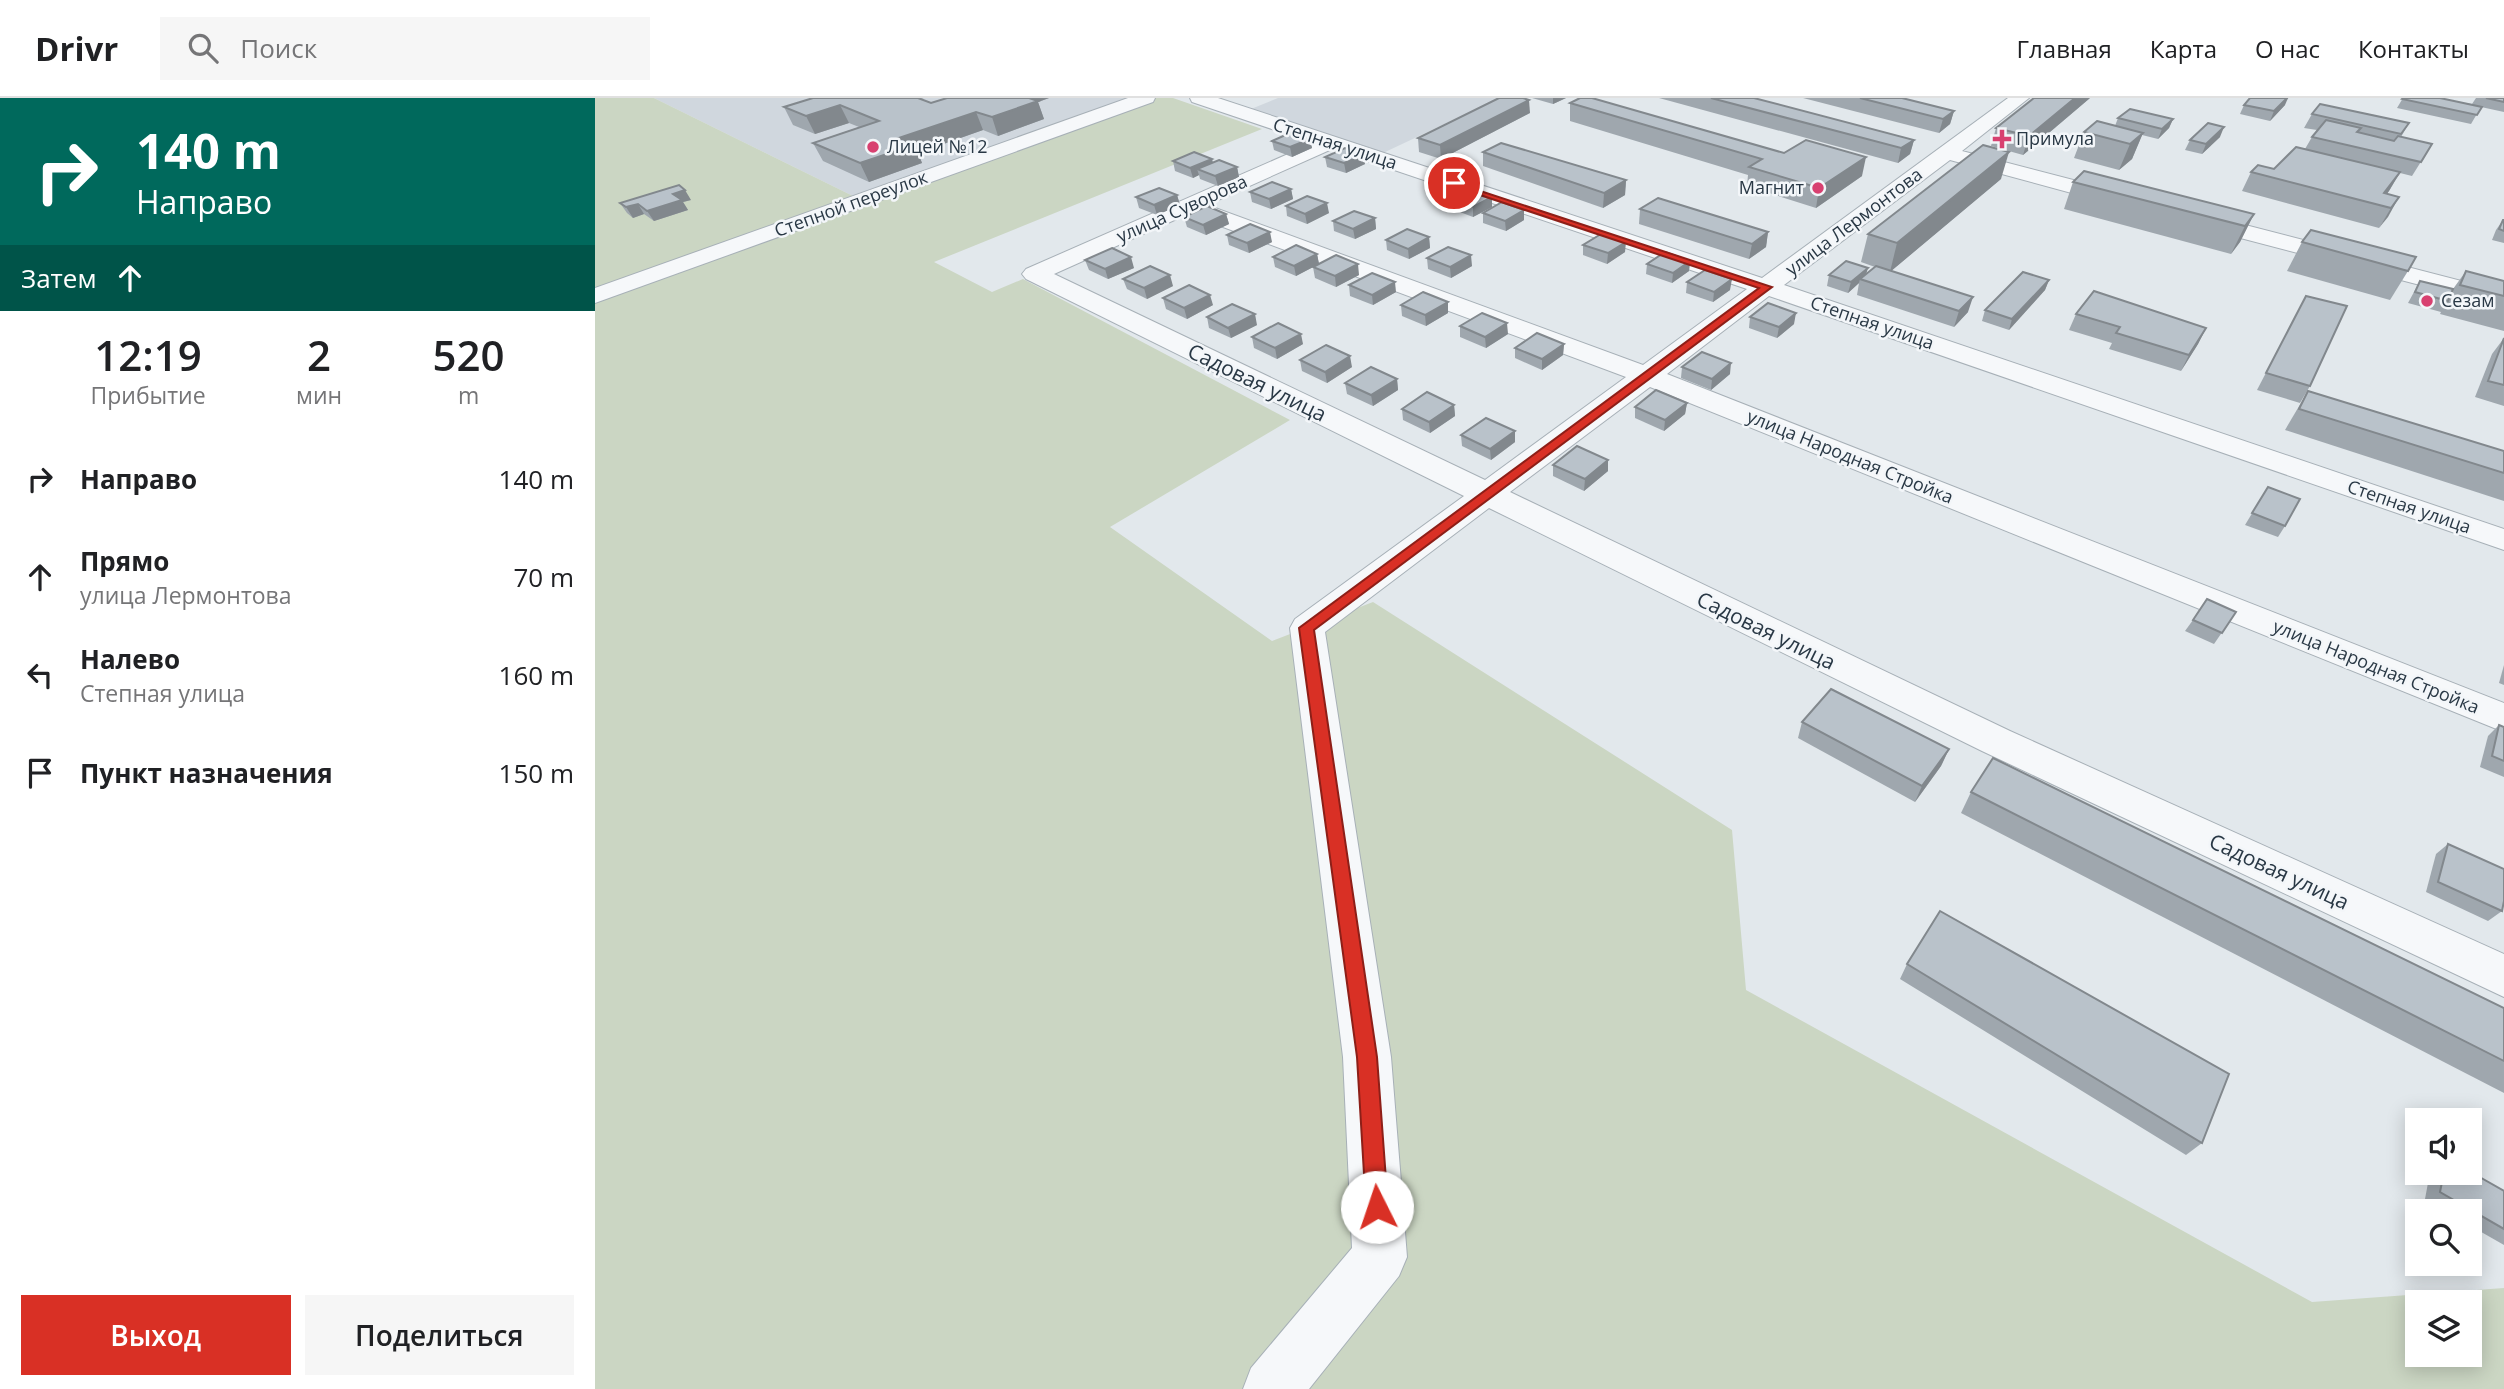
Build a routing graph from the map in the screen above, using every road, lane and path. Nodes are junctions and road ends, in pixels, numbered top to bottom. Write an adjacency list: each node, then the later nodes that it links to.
1 (1146, 98): 11 (street, Степной переулок)
2 (1199, 98): 4 (street, Степная улица)
3 (2020, 98): 5 (street, улица Лермонтова)
4 (1329, 143): 7 (street, улица Суворова); 10 (street, Степная улица)
5 (1937, 150): 6 (street); 10 (street, улица Лермонтова)
6 (2141, 204)
7 (1191, 207): 9 (street, улица Суворова); 13 (street, улица Народная Стройка)
8 (2168, 212): 12 (street)
9 (1034, 274): 14 (street, Садовая улица)
10 (1766, 287): 13 (street, улица Лермонтова); 15 (street, Степная улица)
11 (595, 296)
12 (2504, 300)
13 (1648, 376): 14 (street, улица Лермонтова); 16 (street, улица Народная Стройка)
14 (1487, 496): 17 (street, Садовая улица); 18 (street, улица Лермонтова)
15 (2504, 540)
16 (2504, 718)
17 (2504, 976)
18 (1272, 1389)

